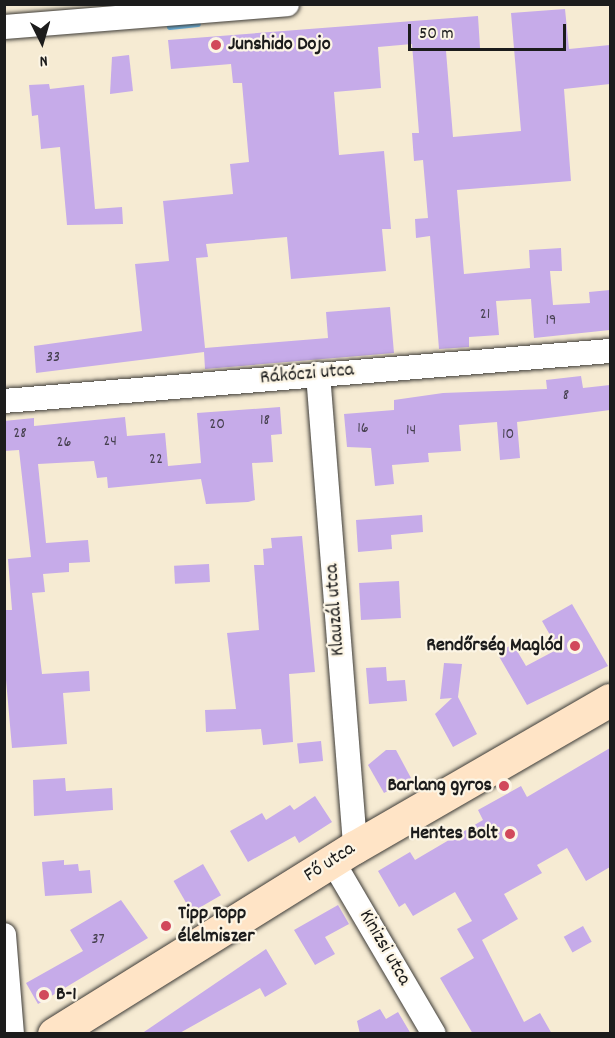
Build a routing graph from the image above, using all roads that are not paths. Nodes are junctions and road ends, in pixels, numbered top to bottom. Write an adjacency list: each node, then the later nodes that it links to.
1 (287, 4): 2 (street)
2 (4, 27)
3 (610, 351): 4 (street, Rákóczi utca)
4 (318, 374): 5 (street, Rákóczi utca); 7 (street, Klauzál utca)
5 (4, 401)
6 (610, 700): 7 (main road, Fő utca)
7 (344, 854): 10 (main road, Fő utca); 11 (street, Kinizsi utca)
8 (4, 935): 9 (street)
9 (12, 1034)
10 (54, 1034)
11 (434, 1034)

